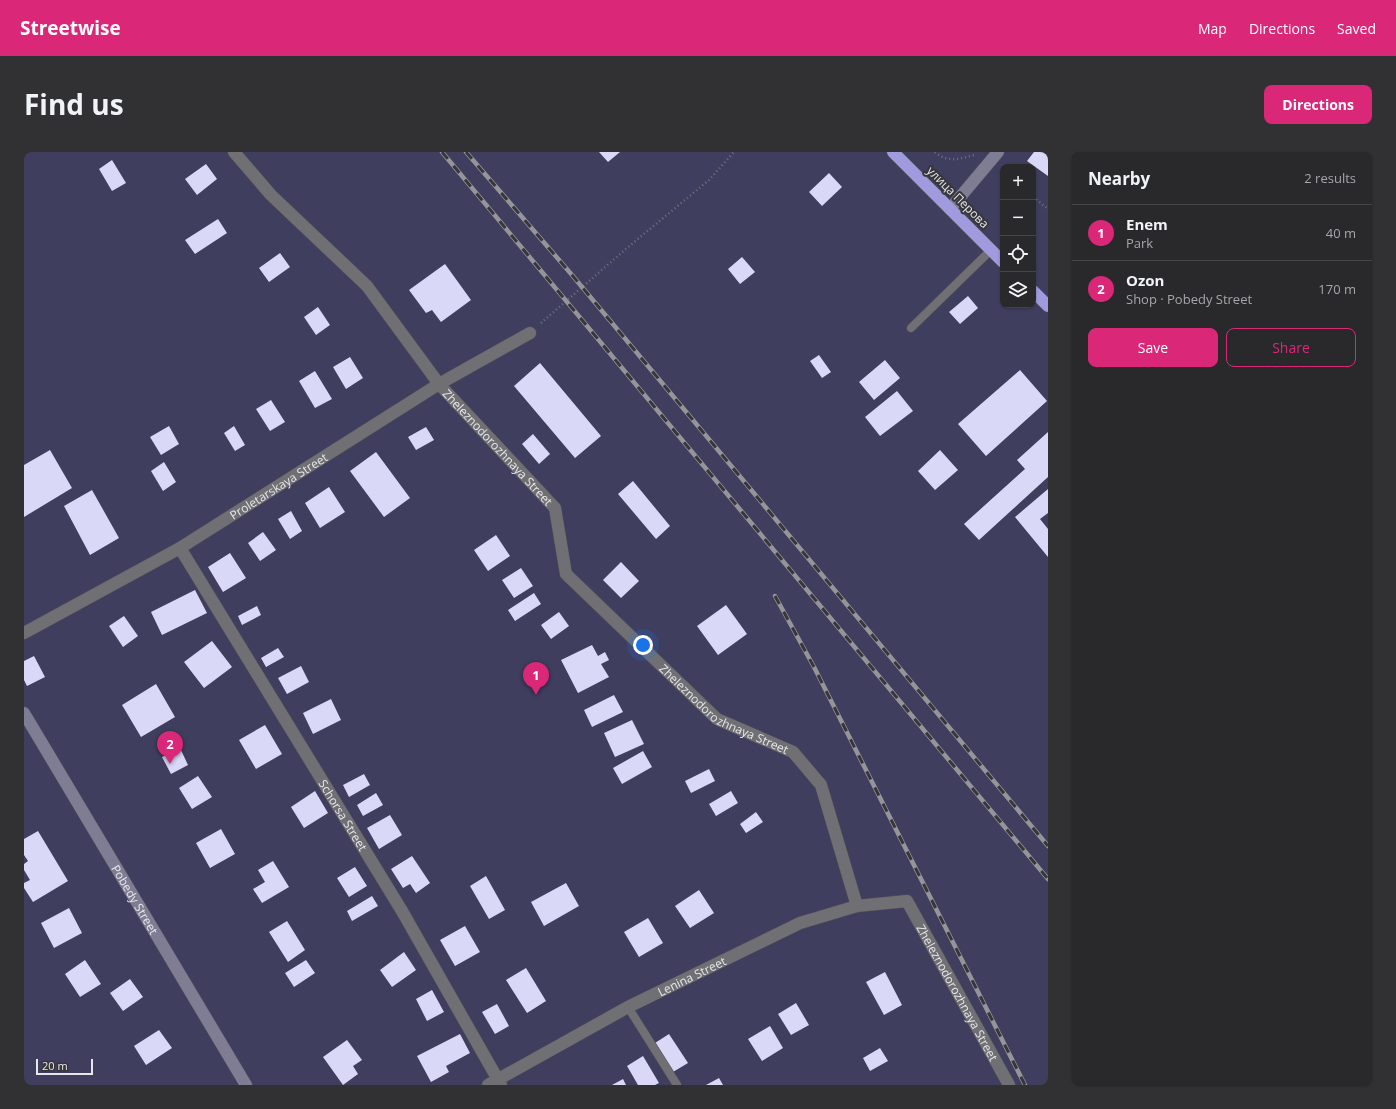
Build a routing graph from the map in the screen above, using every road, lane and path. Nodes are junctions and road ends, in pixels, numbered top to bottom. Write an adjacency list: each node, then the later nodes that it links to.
1 (234, 152): 16 (street, Zheleznodorozhnaya Street)
2 (734, 152): 15 (path)
3 (893, 152): 8 (highway, улица Перова)
4 (935, 152): 6 (path)
5 (998, 152): 6 (street)
6 (990, 162): 8 (street)
7 (1036, 199): 9 (path)
8 (950, 209): 10 (highway, улица Перова)
9 (1048, 209)
10 (991, 250): 11 (highway, улица Перова); 14 (lane)
11 (1000, 259)
12 (1036, 294): 13 (highway)
13 (1048, 306)
14 (911, 328)
15 (530, 333): 16 (street, Proletarskaya Street)
16 (439, 384): 17 (street, Proletarskaya Street); 21 (street, Zheleznodorozhnaya Street)
17 (180, 548): 18 (street, Proletarskaya Street); 23 (street, Schorsa Street)
18 (24, 633)
19 (24, 713): 24 (street, Pobedy Street)
20 (907, 901): 21 (street, Lenina Street); 26 (street, Zheleznodorozhnaya Street)
21 (857, 906): 22 (street, Lenina Street)
22 (628, 1007): 23 (street, Lenina Street); 25 (lane)
23 (496, 1083)
24 (246, 1085)
25 (677, 1085)
26 (1009, 1085)

